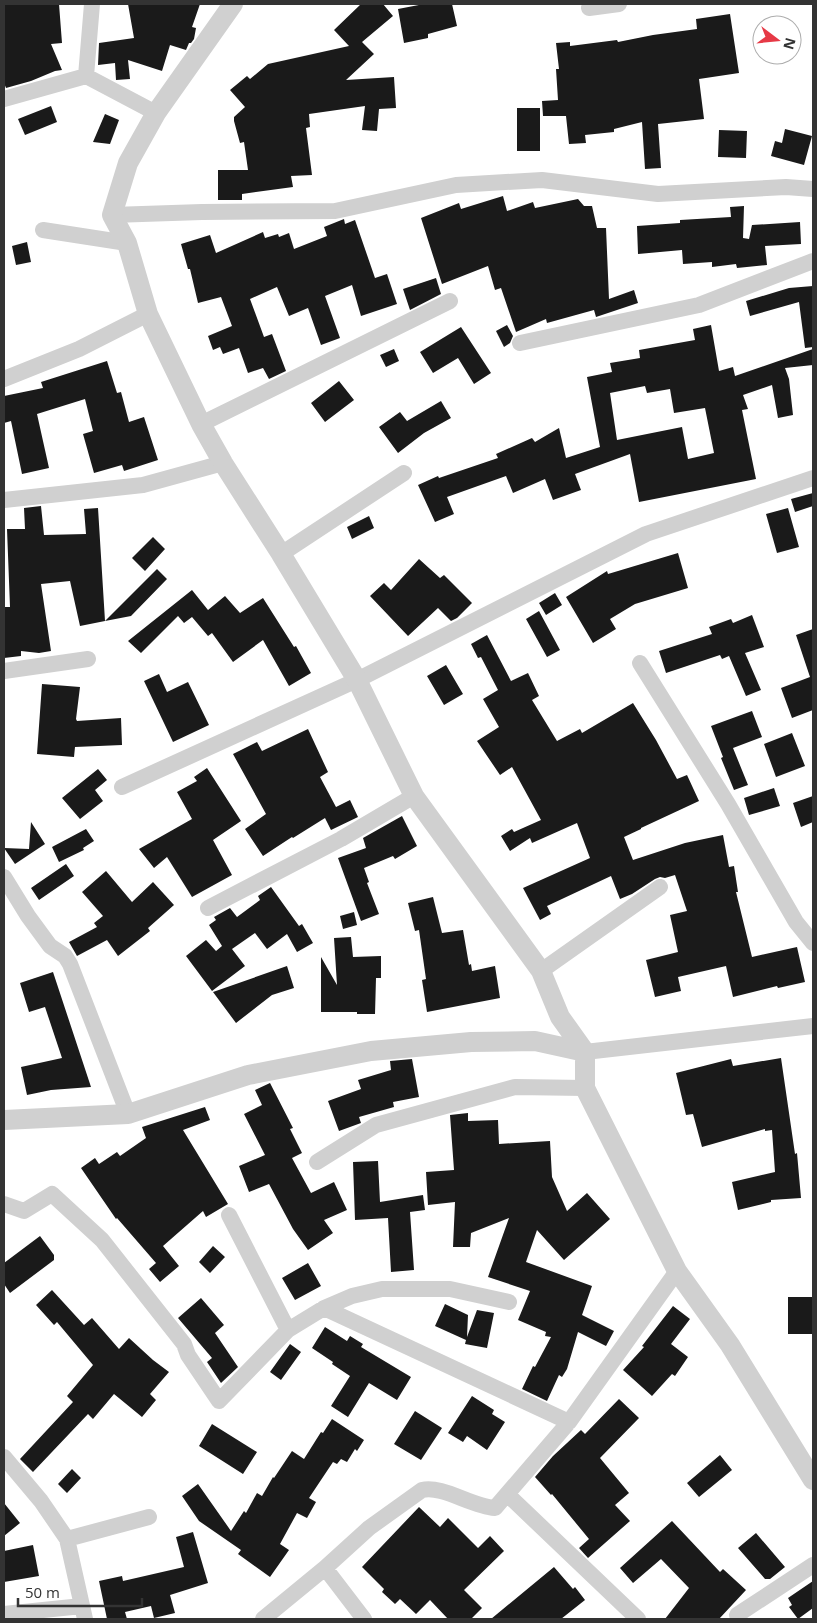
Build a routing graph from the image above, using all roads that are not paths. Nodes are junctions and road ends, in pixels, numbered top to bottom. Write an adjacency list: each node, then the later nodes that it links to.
1 (92, 4): 5 (street)
2 (233, 4): 7 (street)
3 (619, 4): 4 (street)
4 (589, 8)
5 (86, 76): 6 (street); 7 (street)
6 (4, 99)
7 (156, 113): 9 (street)
8 (813, 189): 9 (street)
9 (112, 215): 11 (street)
10 (43, 230): 11 (street)
11 (127, 243): 14 (street)
12 (813, 261): 15 (street)
13 (450, 301): 17 (street)
14 (148, 314): 16 (street); 17 (street)
15 (520, 343)
16 (4, 379)
17 (201, 424): 18 (street)
18 (223, 463): 21 (street); 22 (street)
19 (404, 473): 22 (street)
20 (813, 478): 26 (street)
21 (4, 500)
22 (281, 554): 26 (street)
23 (88, 659): 25 (street)
24 (640, 663): 32 (street)
25 (4, 671)
26 (357, 680): 27 (street); 28 (street)
27 (122, 787)
28 (414, 796): 31 (street); 33 (street)
29 (4, 877): 37 (street)
30 (660, 887): 33 (street)
31 (208, 908)
32 (813, 942)
33 (541, 970): 35 (street)
34 (813, 1026): 35 (street)
35 (585, 1052): 36 (street); 37 (street)
36 (585, 1088): 39 (street); 42 (street)
37 (128, 1114): 38 (street)
38 (4, 1120)
39 (317, 1162)
40 (4, 1204): 45 (street)
41 (229, 1215): 45 (street)
42 (677, 1271): 46 (street); 48 (street)
43 (509, 1302): 44 (street)
44 (324, 1308): 45 (street); 46 (street)
45 (288, 1330)
46 (569, 1422): 49 (street)
47 (4, 1457): 51 (street)
48 (813, 1480)
49 (508, 1495): 53 (street); 59 (street)
50 (149, 1517): 51 (street)
51 (66, 1539): 54 (street)
52 (813, 1565): 56 (street)
53 (325, 1568): 57 (street); 58 (street)
54 (83, 1613): 55 (street)
55 (4, 1614)
56 (737, 1615)
57 (263, 1619)
58 (364, 1619)
59 (638, 1619)

